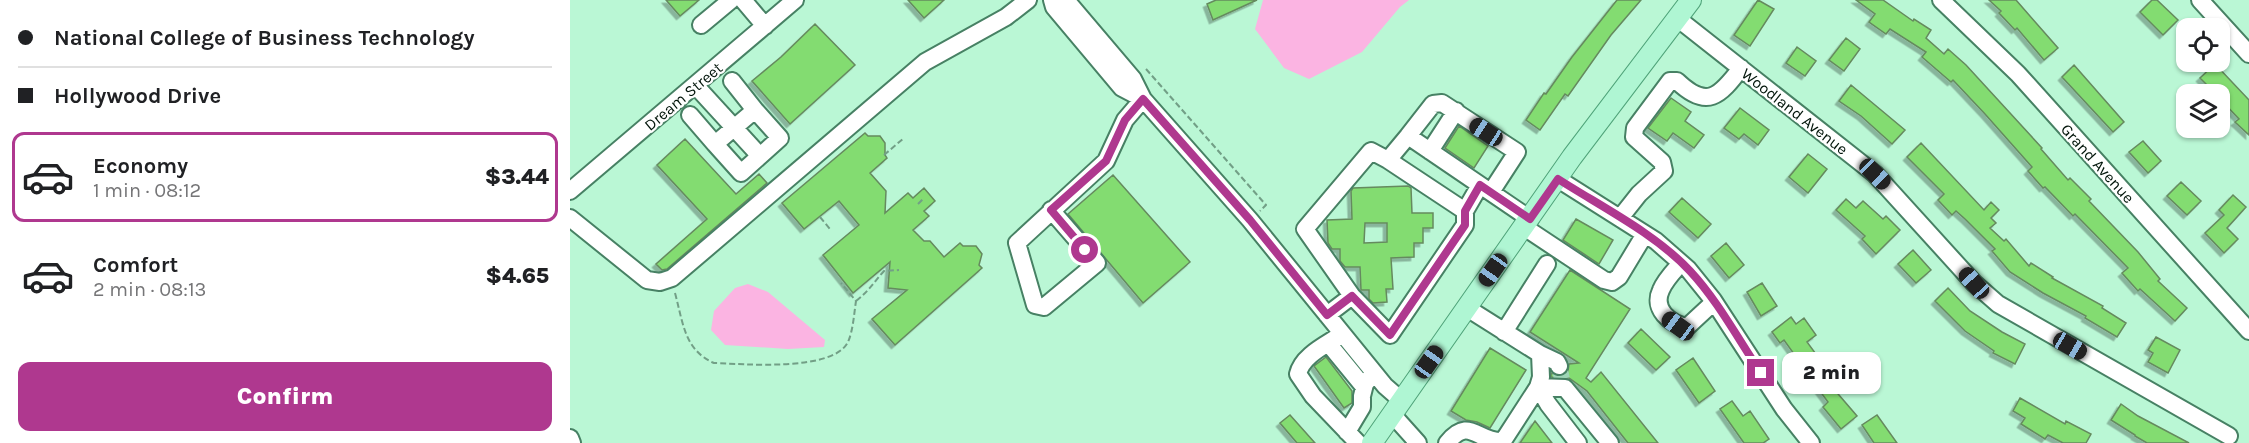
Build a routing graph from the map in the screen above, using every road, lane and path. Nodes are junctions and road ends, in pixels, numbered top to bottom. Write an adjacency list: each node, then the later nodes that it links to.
1 (731, 0): 11 (street)
2 (743, 0): 12 (street)
3 (795, 0): 12 (street, Dream Street)
4 (1028, 0): 38 (street)
5 (1052, 0): 18 (street)
6 (1066, 0): 18 (street)
7 (1691, 0): 10 (main road)
8 (1941, 0): 54 (street, Grand Avenue)
9 (2200, 0): 13 (street)
10 (1677, 18): 15 (street, Woodland Avenue); 30 (main road)
11 (701, 25)
12 (765, 26): 17 (street, Dream Street)
13 (2249, 54)
14 (1139, 62): 40 (path)
15 (1741, 68): 39 (street); 63 (street, Woodland Avenue)
16 (732, 81): 19 (street)
17 (695, 85): 22 (street); 32 (street, Dream Street)
18 (1143, 99): 35 (street); 40 (street)
19 (755, 110): 22 (street); 28 (street)
20 (1455, 111): 23 (street); 26 (street); 31 (street)
21 (690, 115): 25 (street)
22 (734, 128): 25 (street); 28 (street)
23 (1407, 136): 26 (street); 29 (street)
24 (904, 138): 27 (path)
25 (715, 144): 28 (street)
26 (1430, 151): 31 (street)
27 (884, 155)
28 (760, 156)
29 (1388, 159): 36 (street); 49 (street)
30 (1558, 179): 39 (street); 41 (main road)
31 (1485, 188): 36 (street); 41 (street)
32 (570, 191)
33 (924, 198): 34 (path)
34 (918, 204)
35 (1051, 210): 35 (street)
36 (1465, 211): 49 (street)
37 (820, 217): 42 (path)
38 (570, 218)
39 (1620, 218): 43 (street)
40 (1250, 220): 53 (street)
41 (1527, 223): 43 (street); 52 (main road)
42 (830, 229)
43 (1645, 234): 44 (street)
44 (1681, 262): 51 (street); 51 (street)
45 (1547, 264): 55 (street)
46 (899, 270): 50 (path)
47 (841, 283): 50 (path)
48 (675, 291): 50 (path)
49 (1352, 296): 53 (street)
50 (856, 301)
51 (1714, 302): 72 (street)
52 (1467, 308): 55 (street); 62 (main road)
53 (1327, 315): 56 (street)
54 (2249, 331)
55 (1504, 332): 57 (street)
56 (1335, 339): 58 (street); 60 (street); 64 (street)
57 (1540, 354): 59 (street); 61 (street)
58 (1374, 373): 60 (street); 62 (street)
59 (1562, 378): 61 (street); 71 (street)
60 (1364, 387): 64 (street)
61 (1538, 387): 69 (street); 70 (street)
62 (1397, 407): 67 (main road); 68 (street)
63 (2229, 436)
64 (1352, 437)
65 (570, 438): 66 (street)
66 (572, 443)
67 (1372, 443)
68 (1418, 443)
69 (1447, 443)
70 (1578, 443)
71 (1610, 443)
72 (1810, 443)

